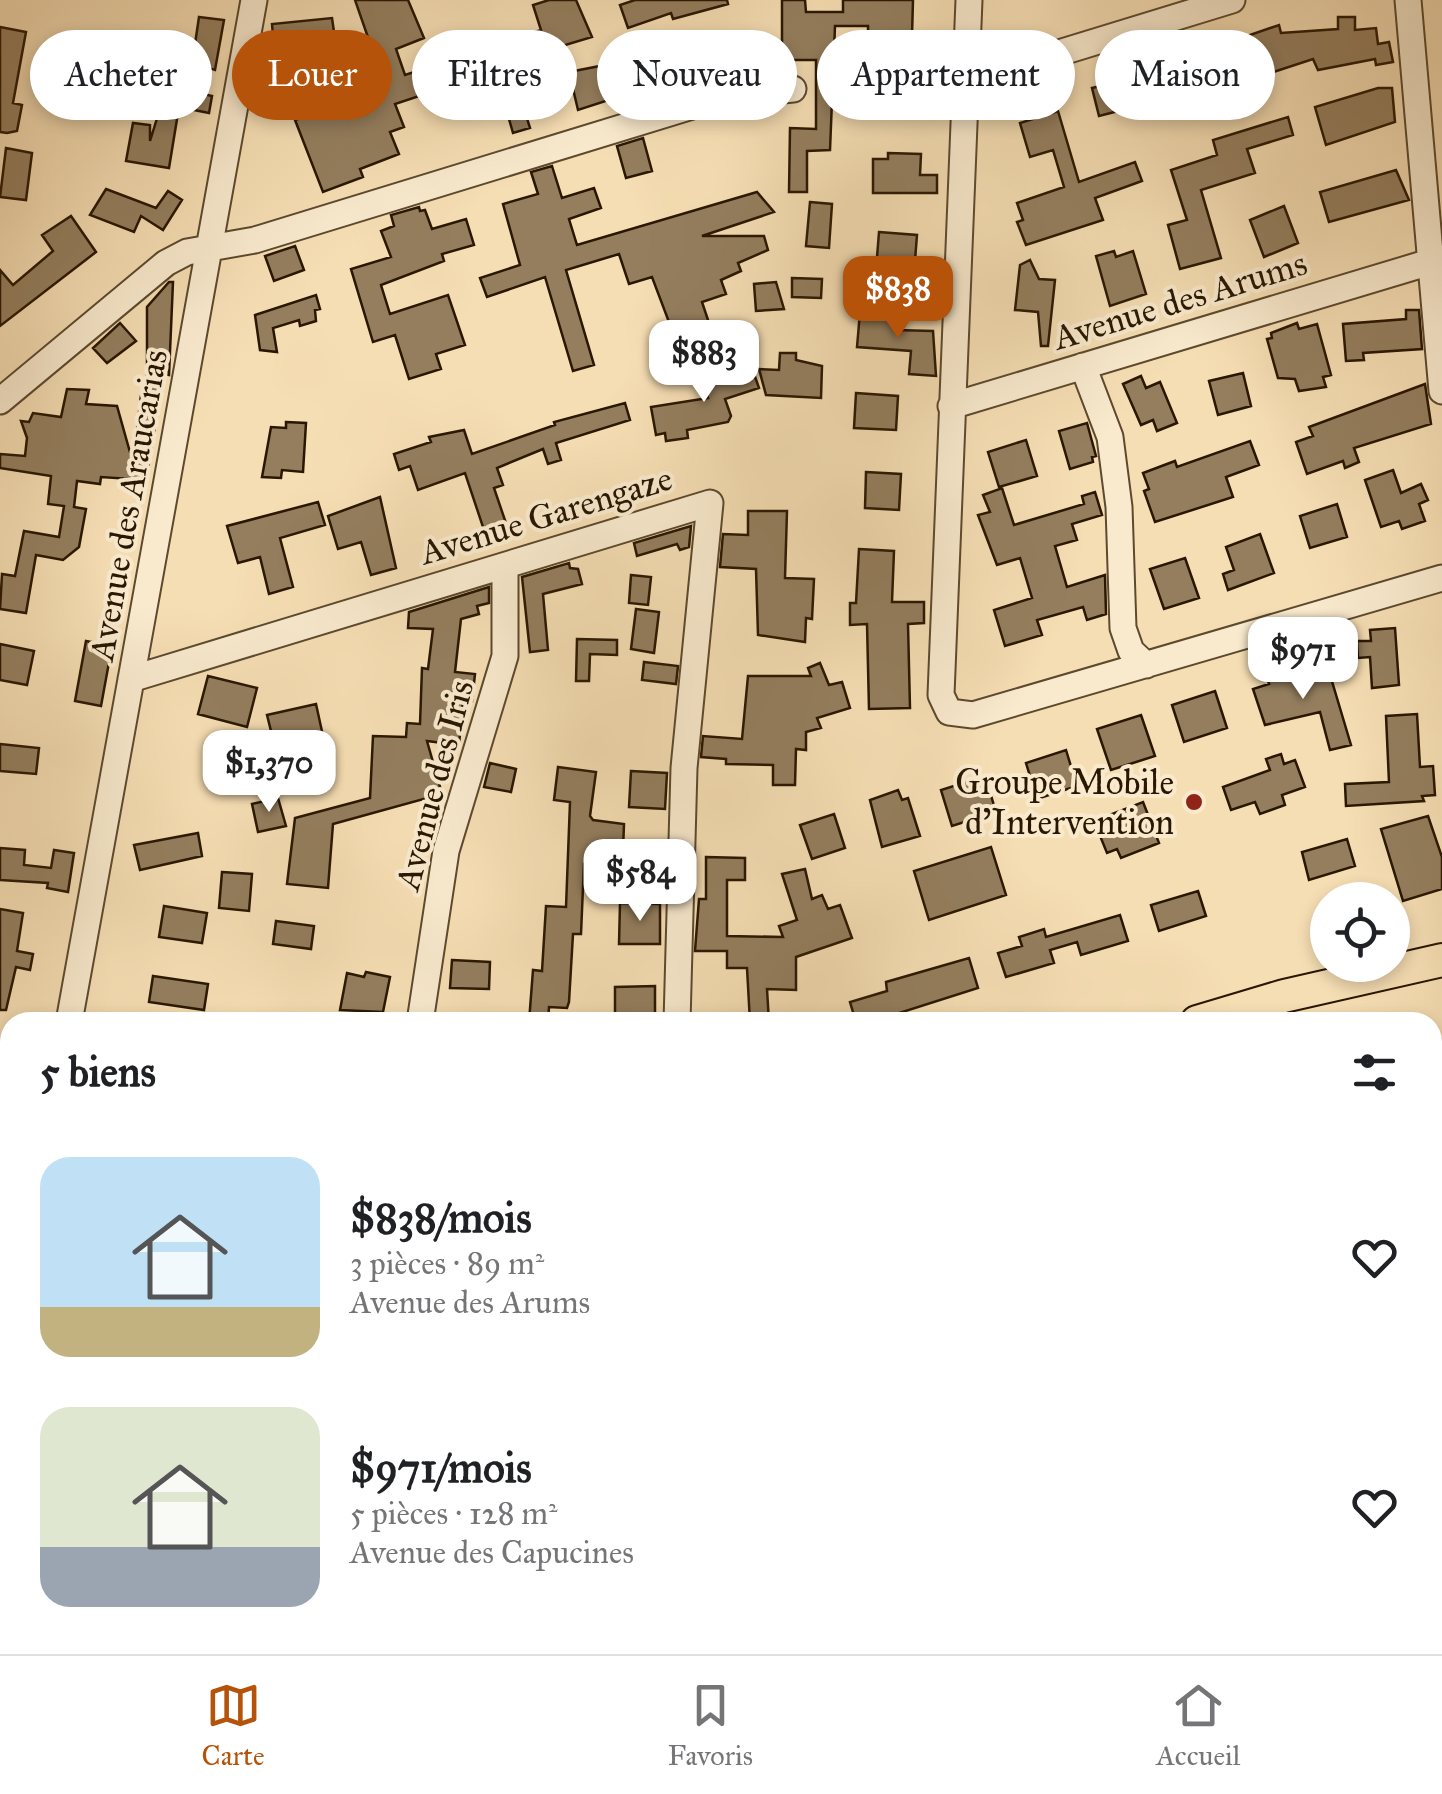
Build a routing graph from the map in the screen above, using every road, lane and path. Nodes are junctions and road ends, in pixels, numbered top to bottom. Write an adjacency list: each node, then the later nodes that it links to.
1 (255, 0): 10 (street, Avenue des Araucarias)
2 (969, 0): 5 (street)
3 (1232, 0): 6 (street)
4 (1408, 0): 9 (street)
5 (967, 30)
6 (1075, 48)
7 (647, 120): 10 (street)
8 (962, 120): 15 (street)
9 (1432, 149): 11 (street)
10 (211, 249): 14 (street); 19 (street, Avenue des Araucarias)
11 (1430, 262): 12 (street, Avenue des Arums); 13 (street)
12 (1084, 366): 15 (street, Avenue des Arums); 18 (street)
13 (1441, 376)
14 (0, 401)
15 (951, 406): 18 (street)
16 (505, 566): 19 (street, Avenue Garengaze); 22 (street, Avenue des Iris); 23 (street, Avenue Garengaze)
17 (1442, 578): 18 (street)
18 (1146, 665)
19 (131, 679): 21 (street, Avenue des Araucarias)
20 (1442, 960): 24 (main road)
21 (71, 1012)
22 (422, 1012)
23 (677, 1012)
24 (1230, 1012)

